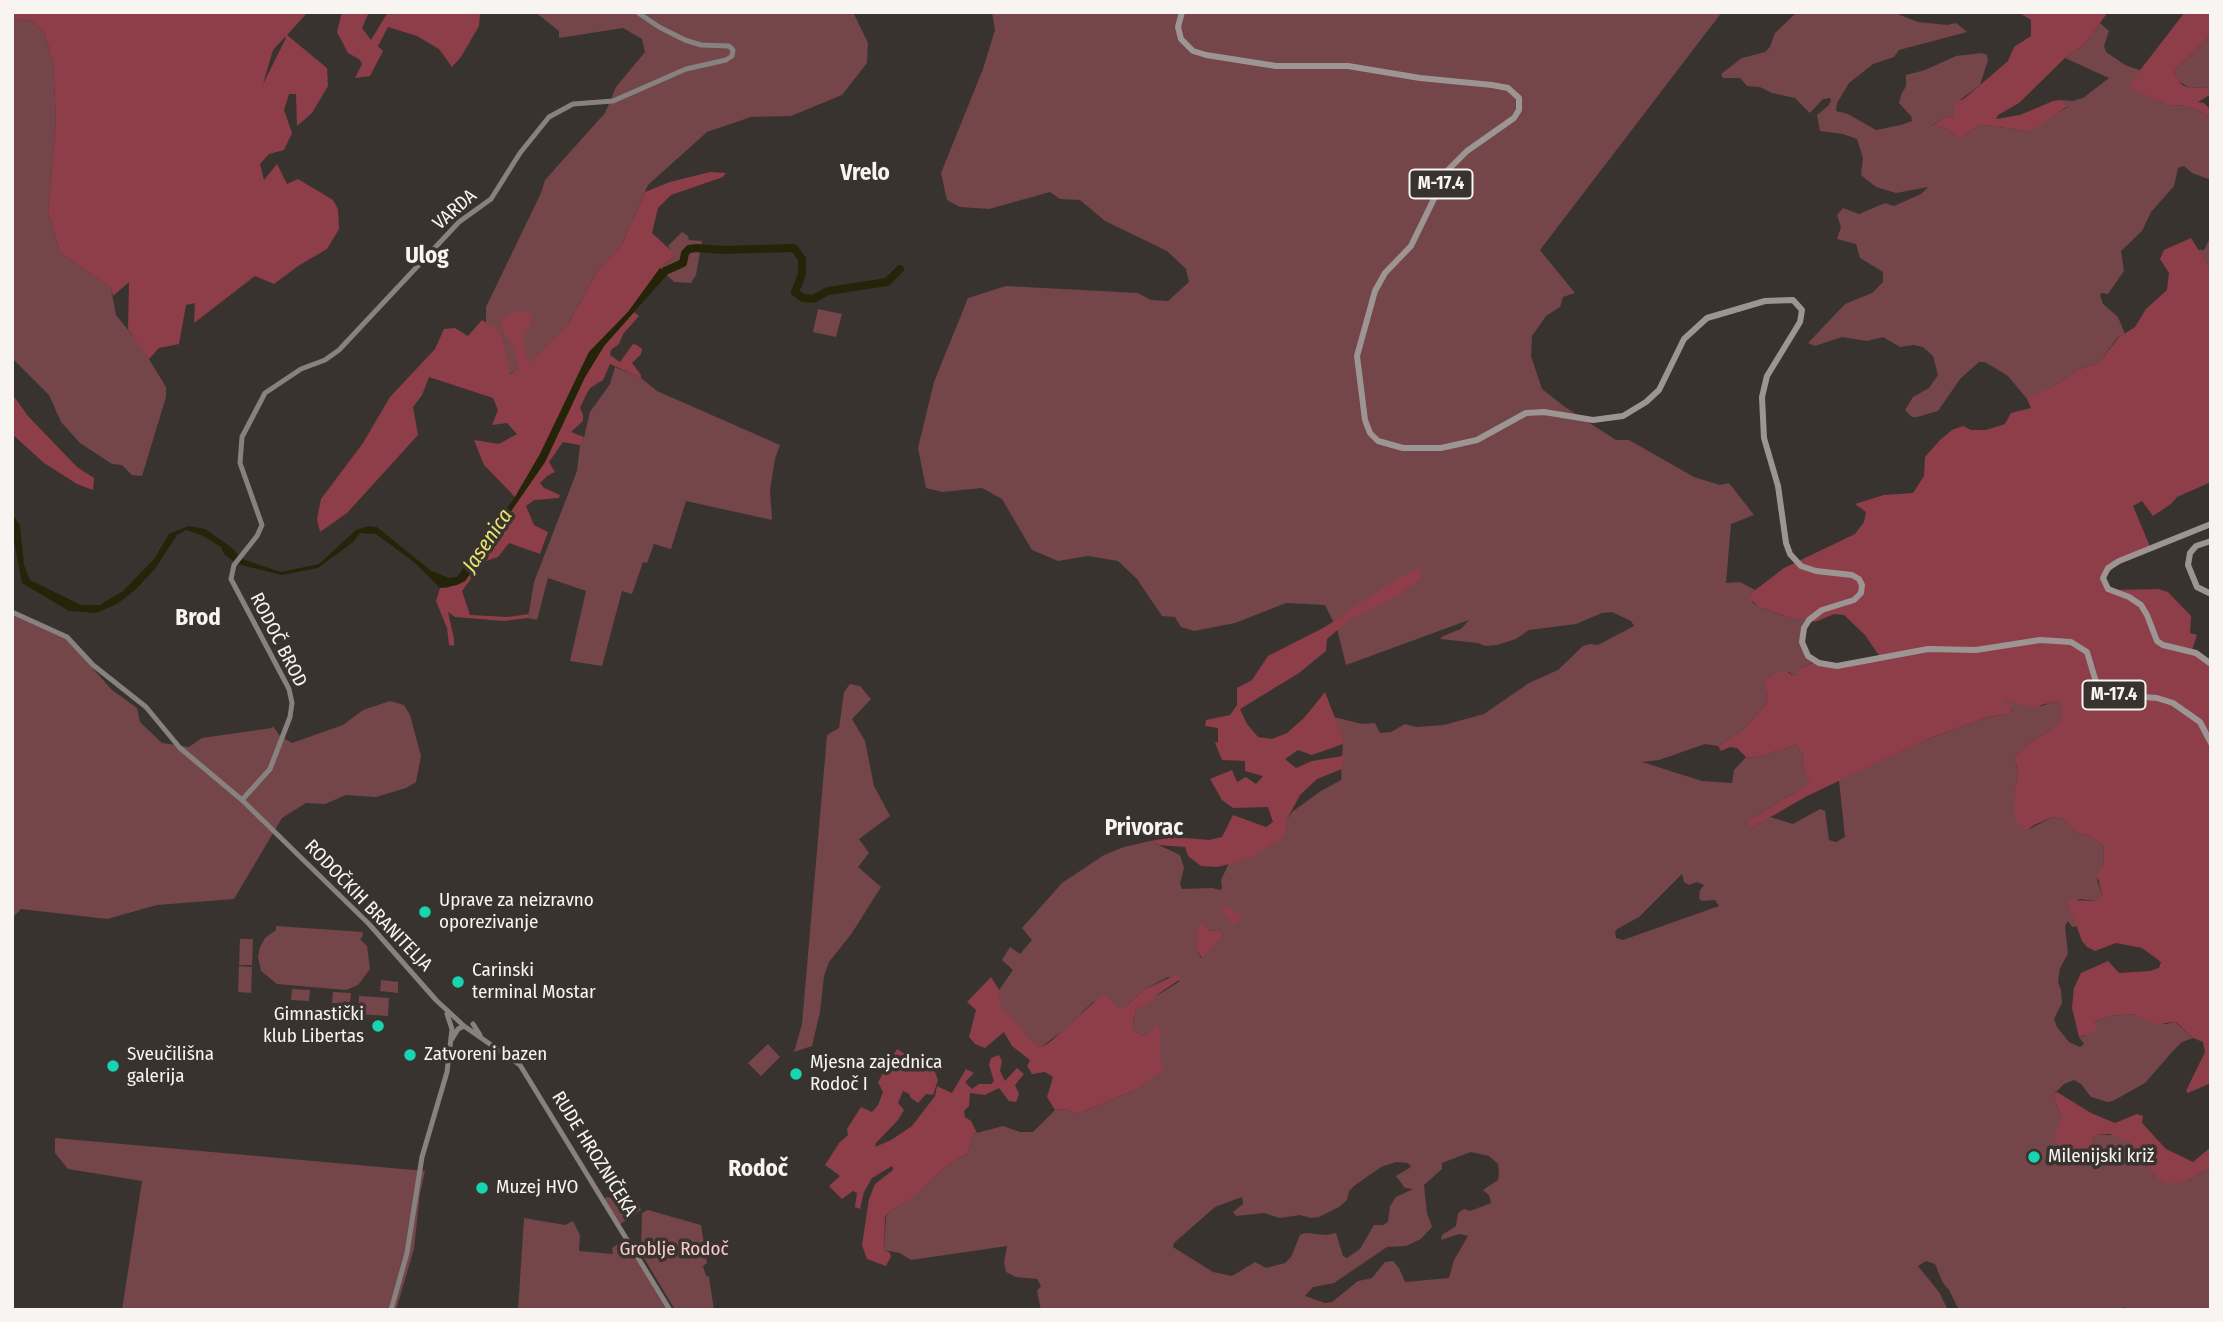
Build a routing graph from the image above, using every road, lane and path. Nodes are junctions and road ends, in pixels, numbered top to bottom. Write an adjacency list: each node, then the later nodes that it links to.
1 (636, 12): 5 (street, VARDA)
2 (1182, 12): 9 (main road, M-17.4)
3 (2211, 524): 8 (main road)
4 (2211, 541): 6 (main road)
5 (234, 565): 10 (street, RODOČ BROD)
6 (2211, 594)
7 (12, 612): 10 (street, RODOČKIH BRANITELJA)
8 (2211, 664)
9 (2211, 743)
10 (242, 800): 11 (street, RODOČKIH BRANITELJA)
11 (438, 1002): 12 (street, RODOČKIH BRANITELJA); 14 (street)
12 (462, 1024): 14 (street); 15 (street, RODOČKIH BRANITELJA); 17 (street)
13 (473, 1024): 16 (street)
14 (452, 1029): 17 (street)
15 (472, 1032): 16 (street, RUDE HROZNIČEKA)
16 (484, 1039): 19 (street, RUDE HROZNIČEKA)
17 (451, 1042): 18 (street)
18 (391, 1310)
19 (670, 1310)

